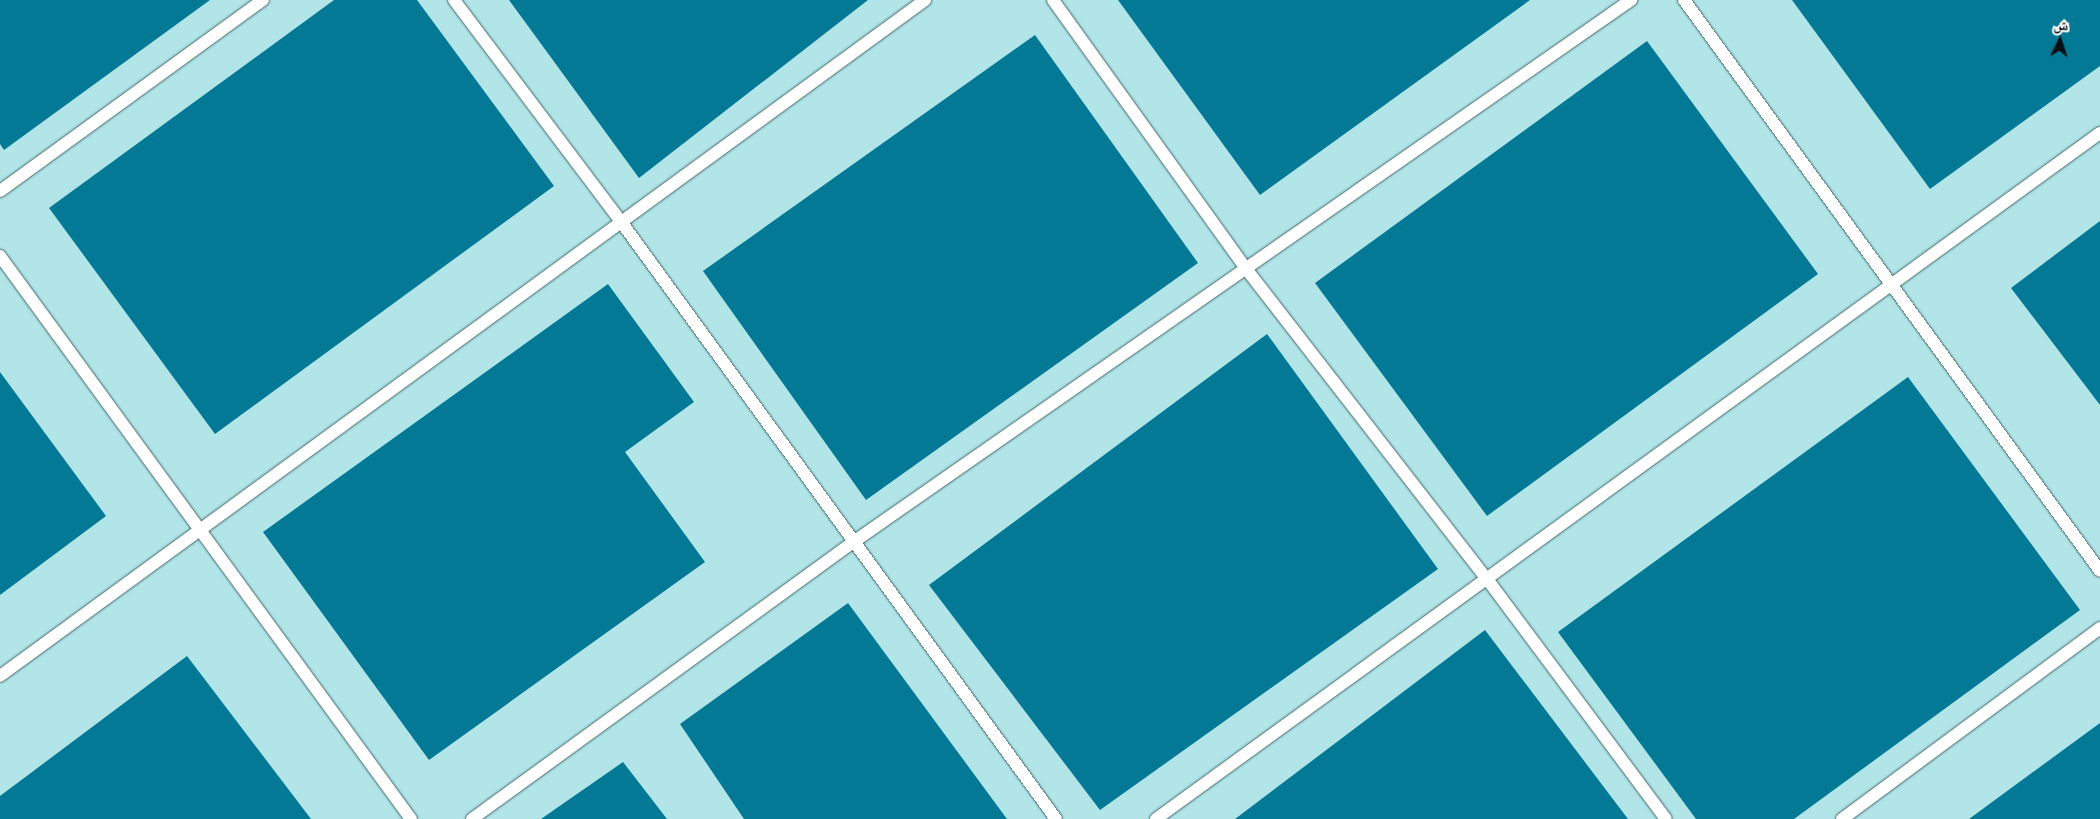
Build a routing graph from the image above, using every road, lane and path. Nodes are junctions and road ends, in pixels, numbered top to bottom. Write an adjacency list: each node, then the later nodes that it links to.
1 (262, 0): 8 (lane)
2 (454, 0): 9 (lane)
3 (925, 0): 9 (lane)
4 (1053, 0): 11 (lane)
5 (1631, 0): 11 (lane)
6 (1684, 0): 12 (lane)
7 (2100, 133): 12 (lane)
8 (0, 192)
9 (622, 223): 13 (lane); 14 (lane)
10 (0, 256): 13 (lane)
11 (1246, 270): 14 (lane); 16 (lane)
12 (1892, 285): 15 (lane); 16 (lane)
13 (201, 532): 18 (lane); 19 (lane)
14 (852, 543): 20 (lane); 21 (lane)
15 (2100, 571)
16 (1487, 579): 22 (lane); 23 (lane)
17 (2100, 628): 24 (lane)
18 (0, 676)
19 (411, 819)
20 (472, 819)
21 (1056, 819)
22 (1156, 819)
23 (1666, 819)
24 (1842, 819)

